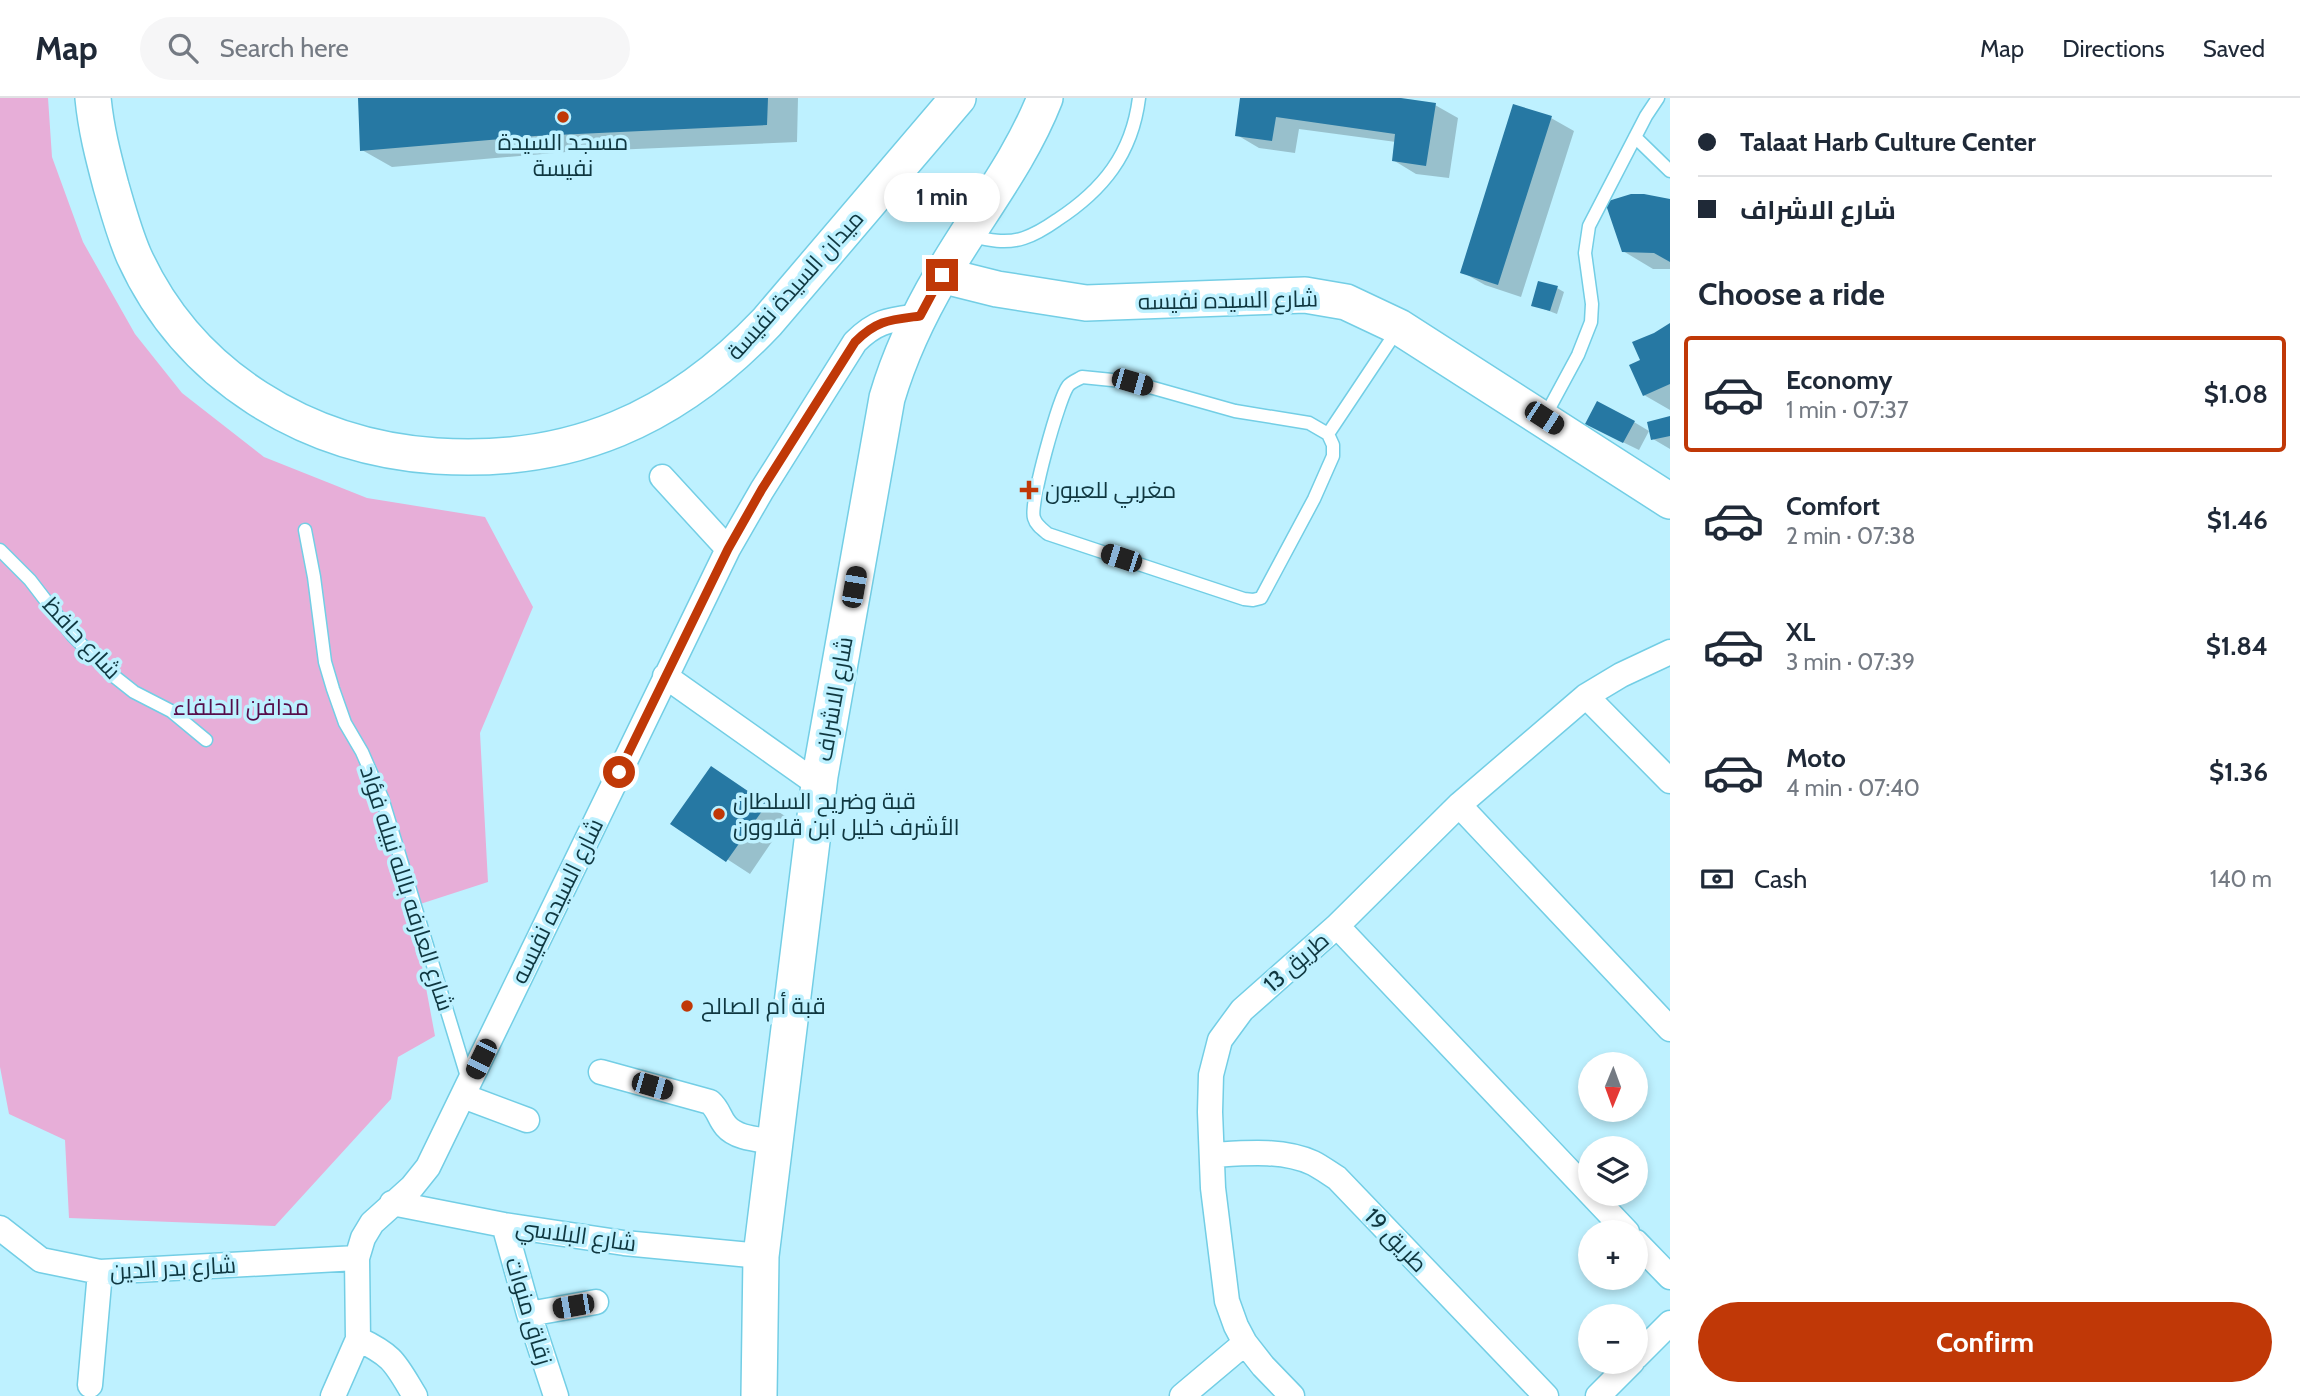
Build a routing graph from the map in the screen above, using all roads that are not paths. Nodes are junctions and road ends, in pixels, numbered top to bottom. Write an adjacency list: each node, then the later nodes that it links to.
1 (93, 98): 2 (street, ميدان السيدة نفيسة)
2 (958, 98)
3 (1045, 98): 8 (street, شارع الاشراف)
4 (1139, 98): 8 (lane)
5 (1658, 98): 6 (lane)
6 (1635, 137): 7 (lane); 12 (lane)
7 (1670, 172)
8 (967, 235): 9 (street, شارع الاشراف)
9 (942, 275): 10 (street, شارع الاشراف); 11 (street, شارع السيده نفيسه)
10 (920, 316): 17 (street, شارع السيده نفيسه); 24 (street, شارع الاشراف)
11 (1399, 327): 12 (street, شارع السيده نفيسه); 13 (lane)
12 (1544, 418): 15 (street, شارع السيده نفيسه)
13 (1328, 434): 13 (lane)
14 (662, 477): 17 (street)
15 (1670, 501)
16 (305, 530): 29 (lane, شارع العارفه بالله نبيله فؤاد)
17 (728, 549): 20 (street, شارع السيده نفيسه)
18 (0, 550): 22 (lane, شارع حافظ)
19 (1670, 652): 21 (street, طريق 13)
20 (665, 676): 24 (street); 29 (street, شارع السيده نفيسه)
21 (1586, 696): 23 (street); 25 (street, طريق 13)
22 (205, 740)
23 (1670, 781)
24 (819, 785): 31 (street, شارع الاشراف)
25 (1459, 805): 26 (street, طريق 13); 27 (street)
26 (1337, 926): 32 (street, طريق 13); 34 (street)
27 (1670, 1030)
28 (601, 1072): 31 (street)
29 (466, 1090): 30 (street); 33 (street, شارع السيده نفيسه)
30 (527, 1120)
31 (775, 1142): 38 (street, شارع الاشراف)
32 (1212, 1155): 46 (street, طريق 13); 56 (street, طريق 19)
33 (393, 1203): 35 (street, شارع البلاسي); 39 (street, شارع السيده نفيسه)
34 (1616, 1220)
35 (504, 1225): 38 (street, شارع البلاسي); 43 (street, زقاق منوات)
36 (0, 1228): 40 (street, شارع بدر الدين)
37 (1648, 1255): 41 (street)
38 (761, 1256): 53 (street, شارع الاشراف)
39 (357, 1258): 40 (street, شارع بدر الدين); 45 (street)
40 (100, 1272): 49 (street)
41 (1670, 1278)
42 (596, 1302): 43 (street)
43 (529, 1314): 52 (street, زقاق منوات)
44 (1670, 1323): 47 (street)
45 (358, 1339): 50 (street); 51 (street)
46 (1245, 1343): 54 (street); 55 (street, طريق 13)
47 (1648, 1345)
48 (1620, 1374): 57 (street)
49 (90, 1385)
50 (332, 1396)
51 (415, 1396)
52 (556, 1396)
53 (759, 1396)
54 (1182, 1396)
55 (1292, 1396)
56 (1546, 1396)
57 (1598, 1396)

